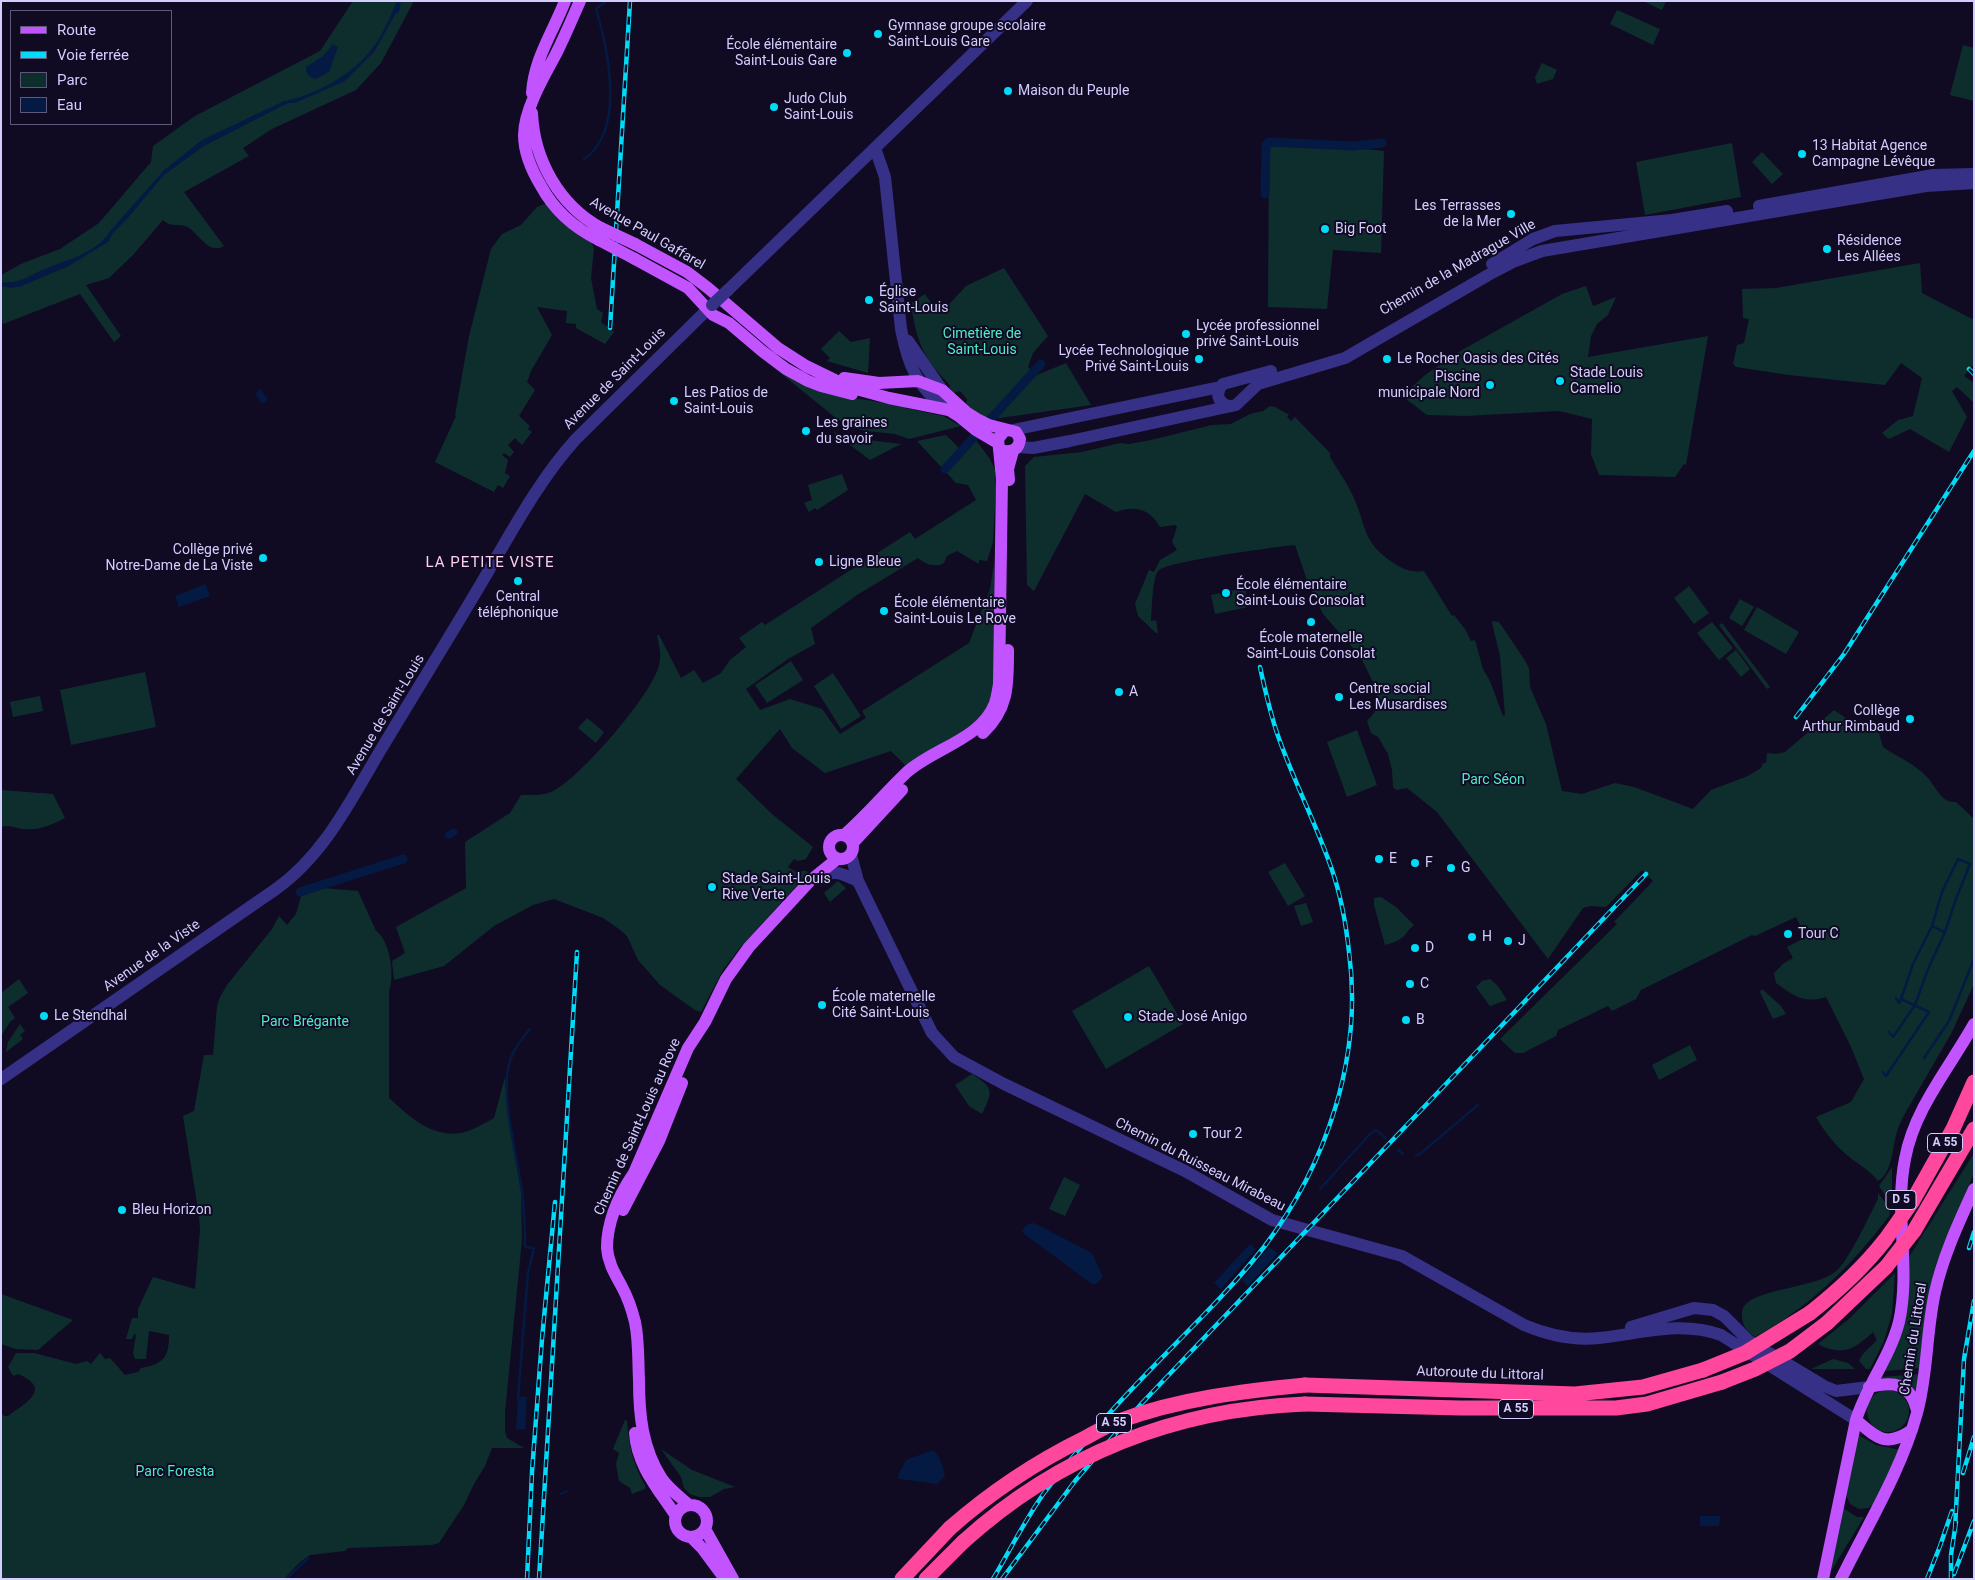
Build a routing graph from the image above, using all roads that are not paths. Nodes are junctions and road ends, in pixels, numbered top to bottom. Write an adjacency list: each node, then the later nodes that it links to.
1 (565, 1): 4 (main road, Avenue Paul Gaffarel)
2 (580, 1): 4 (main road, Avenue Paul Gaffarel)
3 (1027, 1): 5 (street, Avenue de Saint-Louis)
4 (532, 105): 9 (main road, Avenue Paul Gaffarel)
5 (876, 148): 11 (street, Avenue de Saint-Louis, bridge); 12 (street, Chemin de Saint-Louis au Rove)
6 (1974, 174): 8 (street, Chemin de la Madrague Ville)
7 (1974, 183): 10 (street, Chemin de la Madrague Ville)
8 (1568, 229): 10 (street); 15 (street, Chemin de la Madrague Ville)
9 (600, 234): 11 (main road, bridge); 13 (main road, Avenue Paul Gaffarel, bridge)
10 (1570, 247): 19 (street, Chemin de la Madrague Ville)
11 (710, 307): 18 (main road); 33 (street, Avenue de Saint-Louis)
12 (901, 329): 14 (street, Chemin de Saint-Louis au Rove); 17 (street, Chemin de Saint-Louis au Rove)
13 (820, 374): 14 (main road, Avenue Paul Gaffarel); 18 (main road, Avenue Paul Gaffarel)
14 (918, 381): 17 (main road, Avenue Paul Gaffarel); 22 (street, Chemin de Saint-Louis au Rove)
15 (1232, 382): 16 (street); 19 (street)
16 (1220, 387): 20 (street); 21 (street)
17 (942, 390): 26 (main road, Chemin de Saint-Louis au Rove)
18 (889, 398): 22 (main road, Avenue Paul Gaffarel)
19 (1242, 399): 20 (street)
20 (1229, 406): 24 (street)
21 (1128, 407): 23 (street); 24 (street)
22 (949, 410): 25 (main road, Chemin de Saint-Louis au Rove)
23 (1098, 413): 26 (street); 27 (street)
24 (1133, 428): 27 (street)
25 (976, 430): 28 (main road, Chemin de Saint-Louis au Rove); 30 (main road, Chemin de Saint-Louis au Rove)
26 (1009, 430): 28 (main road); 29 (main road, Chemin de Saint-Louis au Rove)
27 (1104, 434): 29 (street)
28 (999, 444): 29 (main road, Chemin de Saint-Louis au Rove); 30 (main road, Chemin de Saint-Louis au Rove)
29 (1015, 449): 32 (main road, Chemin de Saint-Louis au Rove)
30 (1002, 479): 32 (main road, Chemin de Saint-Louis au Rove)
31 (829, 846): 32 (main road); 32 (main road, Chemin de Saint-Louis au Rove); 34 (main road, Chemin de Saint-Louis au Rove)
32 (845, 850): 34 (main road, Chemin de Saint-Louis au Rove); 35 (street, Chemin du Ruisseau Mirabeau)
33 (316, 852): 37 (street, Avenue de la Viste)
34 (813, 879): 35 (street); 42 (main road, Chemin de Saint-Louis au Rove)
35 (858, 881): 41 (street, Chemin du Ruisseau Mirabeau)
36 (1974, 1024): 43 (main road, Chemin du Littoral / D 5)
37 (1, 1080)
38 (1974, 1082): 53 (highway, Autoroute du Littoral / A 55, bridge)
39 (1974, 1129): 54 (highway, A 55, bridge)
40 (1974, 1189): 44 (main road, Chemin du Littoral)
41 (1598, 1338): 43 (street, Chemin du Ruisseau Mirabeau); 45 (street, Chemin du Ruisseau Mirabeau)
42 (639, 1381): 47 (main road, Chemin de Saint-Louis au Rove); 48 (main road, Chemin de Saint-Louis au Rove)
43 (1869, 1387): 44 (main road); 45 (main road)
44 (1918, 1411): 46 (main road)
45 (1856, 1420): 46 (main road); 55 (main road)
46 (1912, 1430): 56 (main road)
47 (689, 1505): 48 (main road); 49 (main road, Chemin de Saint-Louis au Rove)
48 (676, 1516): 50 (main road, Chemin de Saint-Louis au Rove)
49 (705, 1529): 50 (main road); 52 (main road, Chemin de Saint-Louis au Rove)
50 (692, 1537): 51 (main road, Chemin de Saint-Louis au Rove)
51 (725, 1579)
52 (733, 1579)
53 (902, 1579)
54 (926, 1579)
55 (1824, 1579)
56 (1841, 1579)

